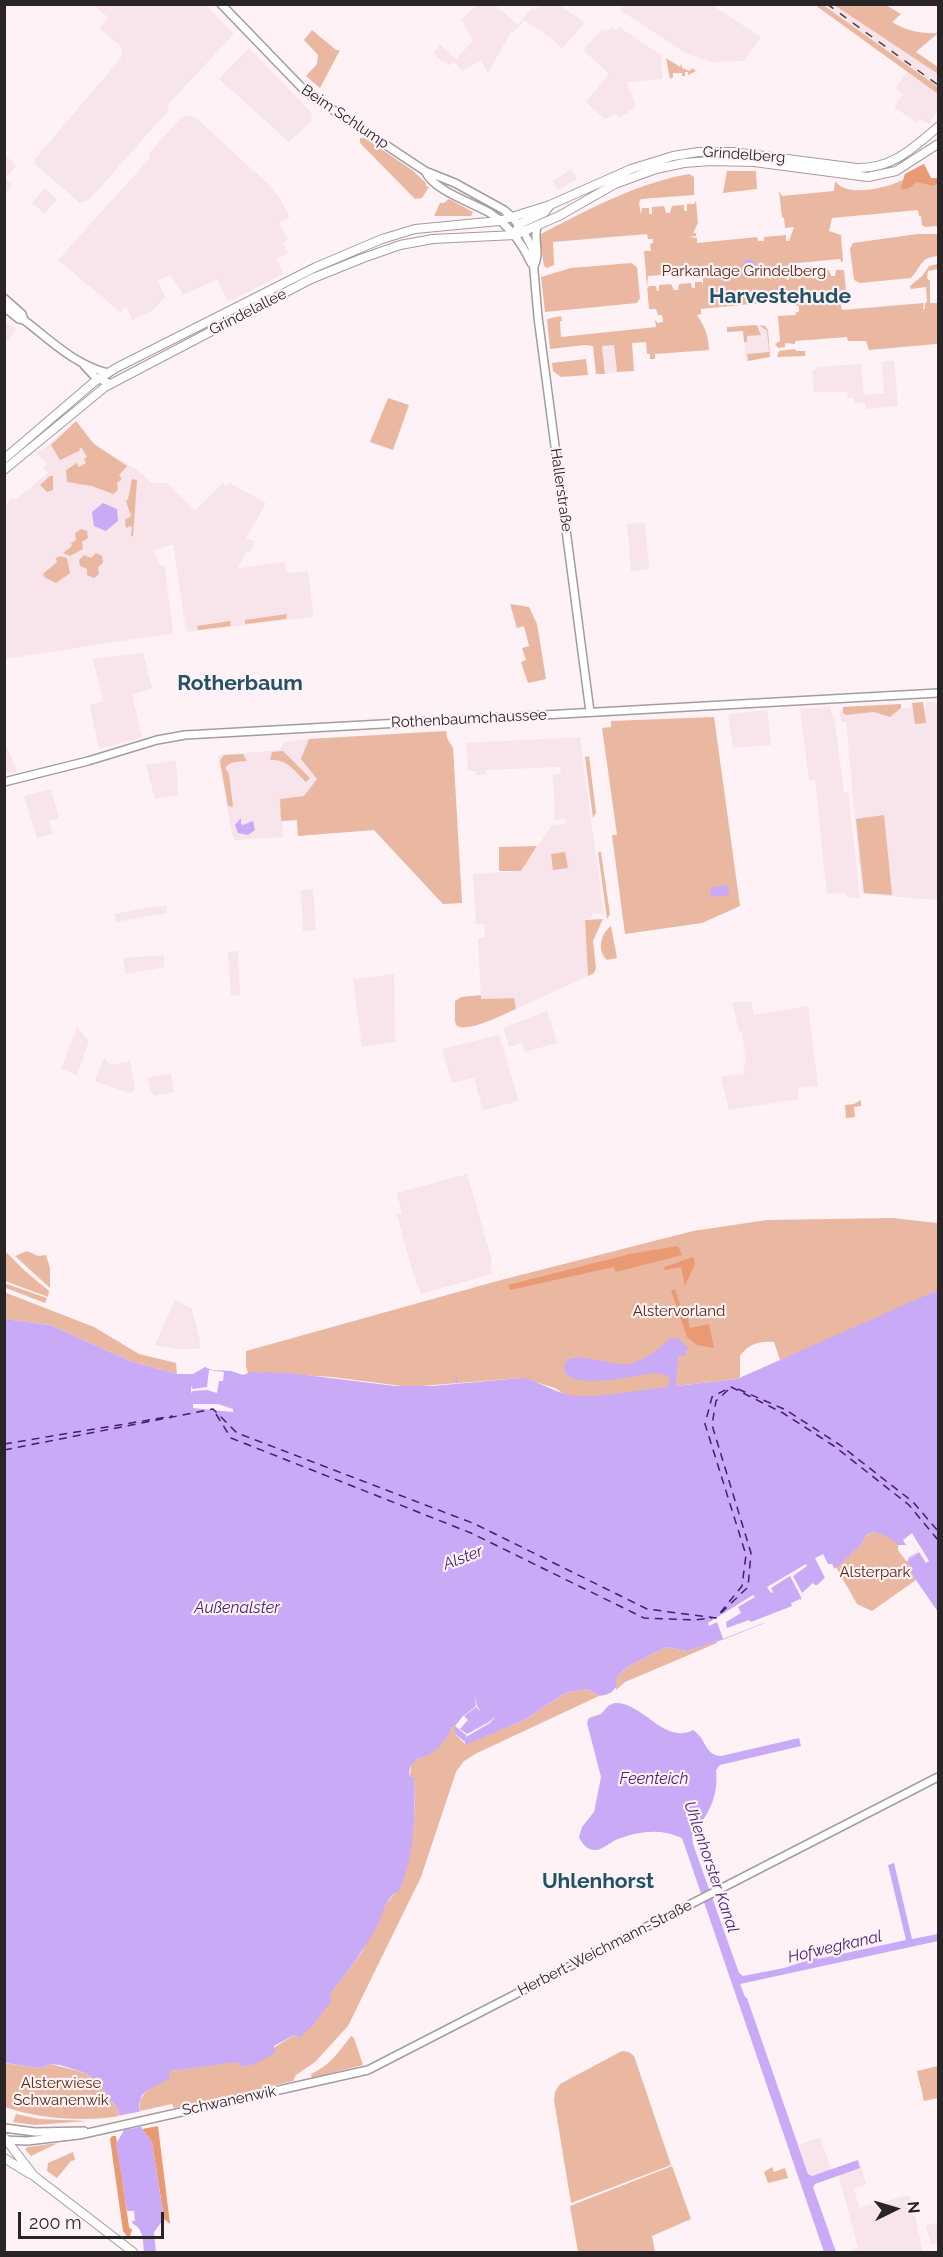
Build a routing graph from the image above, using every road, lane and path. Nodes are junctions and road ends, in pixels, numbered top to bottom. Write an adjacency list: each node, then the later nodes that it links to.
1 (221, 4): 4 (main road, Beim Schlump)
2 (939, 127): 5 (main road, Grindelberg)
3 (939, 144): 8 (main road, Grindelberg)
4 (425, 171): 6 (main road, Beim Schlump); 7 (main road, Beim Schlump)
5 (550, 205): 6 (main road, Grindelberg); 9 (main road)
6 (512, 217): 7 (main road, Grindelallee); 9 (main road, Beim Schlump)
7 (499, 221): 10 (main road, Beim Schlump); 16 (main road, Grindelallee)
8 (537, 227): 9 (main road, Grindelberg); 11 (main road)
9 (521, 228): 10 (main road, Grindelallee); 11 (main road, Hallerstraße)
10 (515, 235): 11 (main road, Hallerstraße); 18 (main road, Grindelallee)
11 (533, 268): 22 (main road, Hallerstraße)
12 (4, 298): 14 (main road)
13 (4, 307): 14 (main road)
14 (24, 320): 15 (main road)
15 (84, 365): 16 (main road); 17 (main road)
16 (108, 373): 17 (main road, Grindelallee)
17 (98, 379): 18 (main road); 19 (main road, Grindelallee)
18 (111, 384): 20 (main road, Grindelallee)
19 (4, 459)
20 (4, 470)
21 (939, 693): 22 (main road, Rothenbaumchaussee)
22 (590, 712): 23 (main road, Rothenbaumchaussee)
23 (4, 782)
24 (939, 1777): 25 (main road, Herbert-Weichmann-Straße)
25 (368, 2070): 27 (main road, Schwanenwik)
26 (4, 2128): 27 (main road, Schwanenwik)
27 (90, 2132): 28 (main road, Schwanenwik)
28 (5, 2139): 30 (main road)
29 (4, 2158): 30 (main road)
30 (34, 2176): 31 (main road)
31 (133, 2253)

